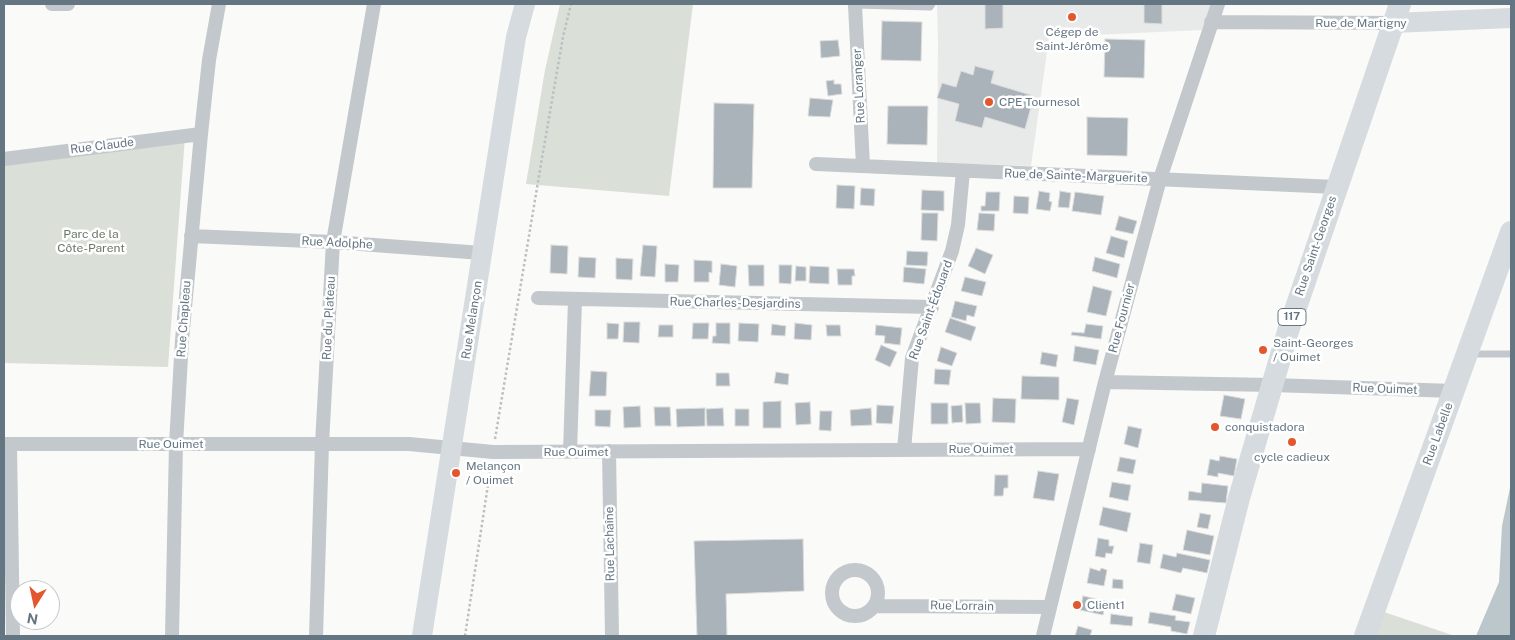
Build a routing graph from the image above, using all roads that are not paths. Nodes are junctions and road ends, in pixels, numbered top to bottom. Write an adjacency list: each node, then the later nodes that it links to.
1 (52, 4): 2 (street)
2 (68, 4)
3 (219, 4): 12 (street, Rue Chapleau)
4 (374, 4): 21 (street, Rue du Plateau)
5 (525, 4): 22 (street, Rue Melançon)
6 (932, 4): 8 (lane)
7 (1218, 4): 11 (street, Rue Fournier)
8 (855, 5): 15 (street, Rue Loranger)
9 (1397, 14): 10 (street, Rue de Martigny); 11 (street, Rue de Martigny); 18 (main road, Rue Saint-Georges / 117)
10 (1511, 18)
11 (1211, 22): 17 (street, Rue Fournier)
12 (201, 134): 13 (street, Rue Claude); 20 (street, Rue Chapleau)
13 (4, 158)
14 (816, 164): 15 (street, Rue de Sainte-Marguerite)
15 (863, 166): 16 (street, Rue de Sainte-Marguerite)
16 (964, 171): 17 (street, Rue de Sainte-Marguerite); 25 (street, Rue Saint-Édouard)
17 (1160, 179): 18 (street, Rue de Sainte-Marguerite); 28 (street, Rue Fournier)
18 (1336, 187): 29 (main road, Rue Saint-Georges / 117)
19 (1511, 232): 26 (main road, Rue Labelle)
20 (191, 236): 21 (street, Rue Adolphe); 32 (street, Rue Chapleau)
21 (333, 242): 22 (street, Rue Adolphe); 33 (street, Rue du Plateau)
22 (482, 253): 34 (street, Rue Melançon)
23 (538, 298): 24 (street, Rue Charles-Desjardins)
24 (576, 300): 25 (street, Rue Charles-Desjardins); 37 (street)
25 (932, 307): 36 (street, Rue Saint-Édouard)
26 (1468, 354): 27 (lane); 30 (main road, Rue Labelle)
27 (1511, 354)
28 (1105, 382): 29 (street, Rue Ouimet); 35 (street, Rue Fournier)
29 (1272, 384): 30 (street, Rue Ouimet); 47 (main road, Rue Saint-Georges / 117)
30 (1454, 391): 48 (main road, Rue Labelle)
31 (7, 444): 32 (street, Rue Ouimet); 41 (street)
32 (176, 444): 33 (street, Rue Ouimet); 42 (street, Rue Chapleau)
33 (322, 444): 34 (street, Rue Ouimet); 43 (street, Rue du Plateau)
34 (452, 448): 37 (street, Rue Ouimet); 44 (street, Rue Melançon)
35 (1089, 449): 36 (street, Rue Ouimet); 40 (street, Rue Fournier)
36 (904, 450): 38 (street, Rue Ouimet)
37 (570, 452): 38 (street, Rue Ouimet)
38 (609, 452): 45 (street, Rue Lachaîne)
39 (875, 606): 40 (street, Rue Lorrain)
40 (1050, 607): 46 (street, Rue Fournier)
41 (13, 636)
42 (172, 636)
43 (316, 636)
44 (422, 636)
45 (612, 636)
46 (1043, 636)
47 (1204, 636)
48 (1365, 636)

